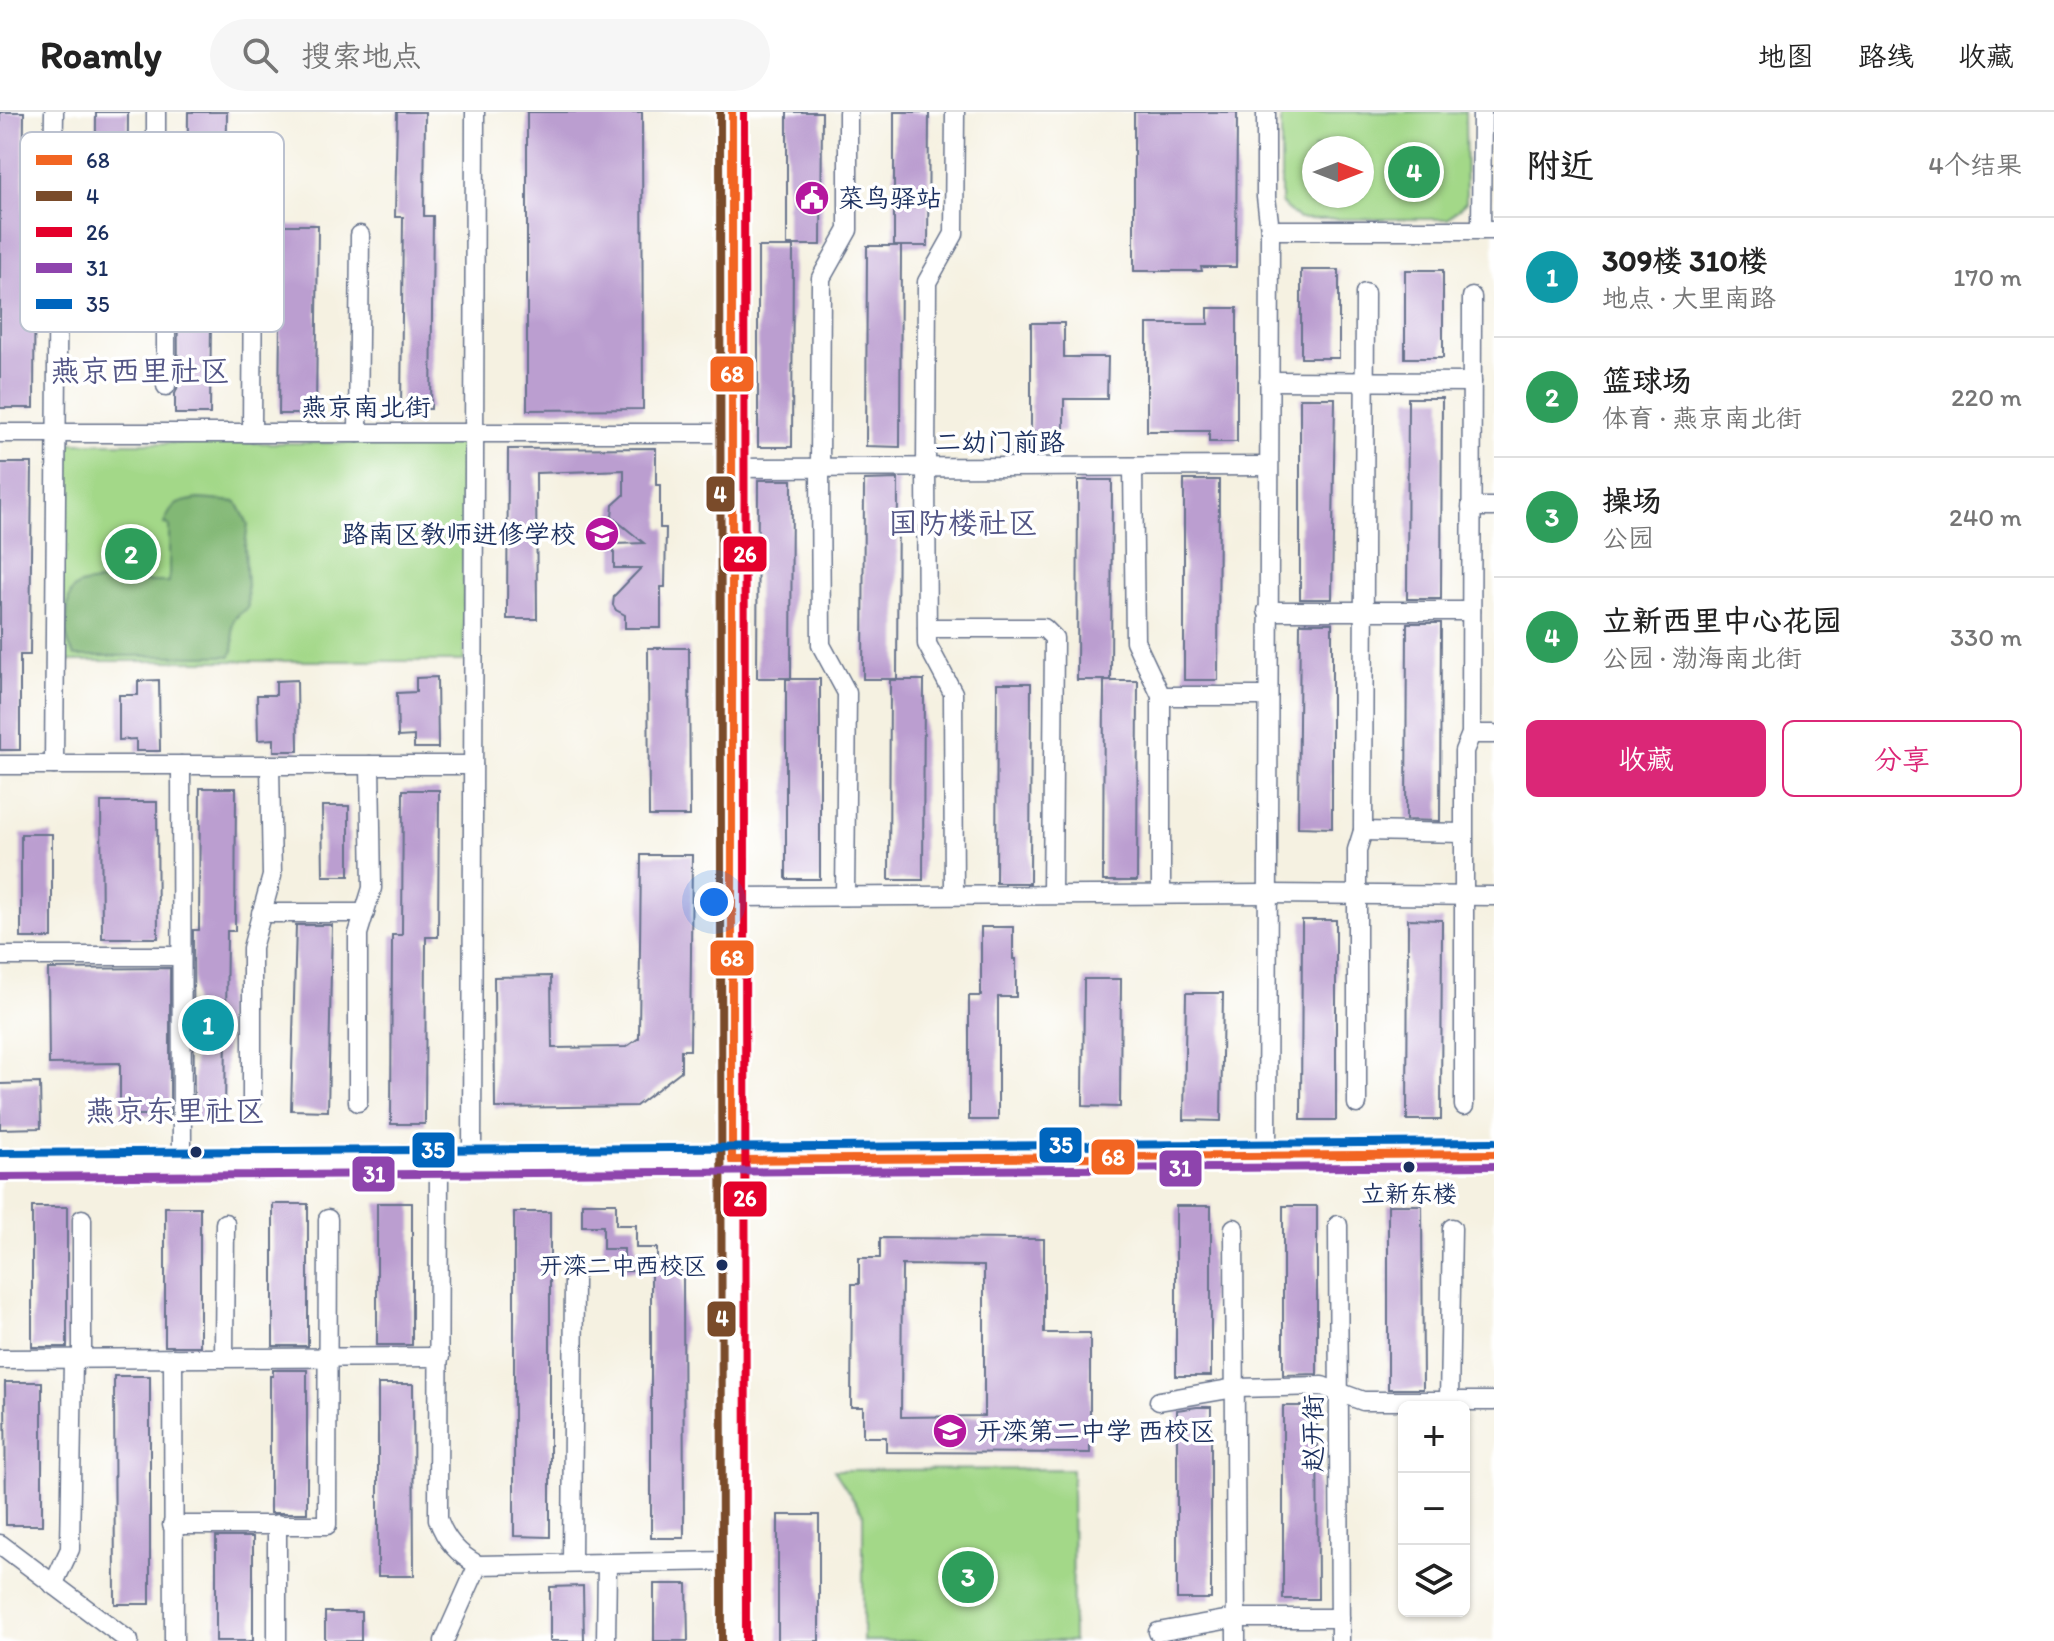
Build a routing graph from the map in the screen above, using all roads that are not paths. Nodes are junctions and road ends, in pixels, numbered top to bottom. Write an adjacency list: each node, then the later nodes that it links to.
1 (54, 112): 8 (street)
2 (475, 112): 24 (street)
3 (732, 112): 25 (street)
4 (848, 112): 31 (street)
5 (955, 112): 30 (street)
6 (1266, 112): 9 (street)
7 (1482, 112): 10 (street)
8 (54, 132)
9 (1270, 230): 10 (street); 17 (street)
10 (1487, 230)
11 (360, 235): 23 (street)
12 (1365, 293): 18 (street)
13 (1472, 297): 19 (street)
14 (57, 332): 26 (street)
15 (166, 332): 20 (street)
16 (253, 332): 22 (street)
17 (1269, 381): 18 (street); 27 (street)
18 (1365, 381): 19 (street); 34 (street)
19 (1472, 382): 32 (street)
20 (166, 386)
21 (0, 433): 26 (street, 燕京南北街)
22 (252, 433): 23 (street, 燕京南北街); 26 (street, 燕京南北街)
23 (358, 433): 24 (street, 燕京南北街)
24 (474, 433): 25 (street, 燕京南北街); 47 (street)
25 (732, 433): 29 (street)
26 (56, 434): 43 (street)
27 (1267, 466): 28 (street, 二幼门前路); 35 (street)
28 (1133, 467): 30 (street, 二幼门前路); 38 (street)
29 (732, 468): 31 (street, 二幼门前路); 58 (street)
30 (926, 468): 31 (street, 二幼门前路); 37 (street)
31 (820, 469): 55 (street)
32 (1471, 507): 33 (street); 36 (street)
33 (1494, 507)
34 (1364, 610): 35 (street); 36 (street); 48 (street)
35 (1267, 611): 39 (street)
36 (1471, 611): 40 (street)
37 (927, 628): 50 (street); 54 (street)
38 (1161, 696): 39 (street); 51 (street)
39 (1268, 696): 52 (street)
40 (1471, 734): 41 (street); 49 (street)
41 (1494, 734)
42 (0, 765): 43 (street)
43 (54, 765): 44 (street)
44 (181, 765): 45 (street); 62 (street)
45 (270, 765): 46 (street); 59 (street)
46 (370, 765): 47 (street); 60 (street)
47 (473, 765): 72 (street)
48 (1363, 831): 49 (street); 53 (street)
49 (1463, 833): 56 (street)
50 (1052, 894): 51 (street); 54 (street)
51 (1161, 894): 52 (street)
52 (1268, 894): 53 (street); 68 (street)
53 (1357, 894): 56 (street); 65 (street)
54 (954, 895): 55 (street)
55 (845, 896): 58 (street)
56 (1463, 896): 57 (street); 66 (street)
57 (1494, 896)
58 (732, 897): 70 (street)
59 (261, 913): 60 (street); 63 (street)
60 (365, 913): 64 (street)
61 (0, 956): 62 (street)
62 (181, 956): 69 (street)
63 (252, 1101)
64 (358, 1102)
65 (1357, 1104)
66 (1464, 1106)
67 (1494, 1154): 68 (street)
68 (1267, 1155): 70 (street)
69 (182, 1158)
70 (732, 1160): 72 (street); 97 (street)
71 (439, 1161): 72 (street); 73 (street); 82 (street)
72 (472, 1161)
73 (0, 1165)
74 (82, 1219): 86 (street)
75 (328, 1219): 81 (street)
76 (225, 1223): 84 (street)
77 (1338, 1225): 88 (street, 赵开街)
78 (1234, 1228): 87 (street)
79 (1452, 1228): 91 (street)
80 (574, 1278): 98 (street)
81 (327, 1357): 82 (street); 84 (street); 94 (street)
82 (440, 1357): 100 (street)
83 (173, 1358): 84 (street); 86 (street); 95 (street)
84 (224, 1358)
85 (0, 1359): 86 (street)
86 (77, 1359): 101 (street)
87 (1235, 1388): 88 (street); 89 (street); 102 (street)
88 (1339, 1391): 90 (street); 103 (street, 赵开街)
89 (1159, 1401)
90 (1398, 1401)
91 (1449, 1401)
92 (1470, 1401): 93 (street)
93 (1494, 1401)
94 (277, 1524): 95 (street); 107 (street)
95 (172, 1525): 106 (street)
96 (0, 1544): 101 (street)
97 (734, 1561): 99 (street); 110 (street)
98 (572, 1563): 99 (street); 100 (street)
99 (607, 1563): 109 (street)
100 (478, 1565): 108 (street)
101 (53, 1585): 105 (street)
102 (1236, 1618): 103 (street); 104 (street); 111 (street)
103 (1340, 1618): 112 (street, 赵开街)
104 (1158, 1632)
105 (129, 1641)
106 (174, 1641)
107 (277, 1641)
108 (444, 1641)
109 (606, 1641)
110 (734, 1641)
111 (1236, 1641)
112 (1340, 1641)

